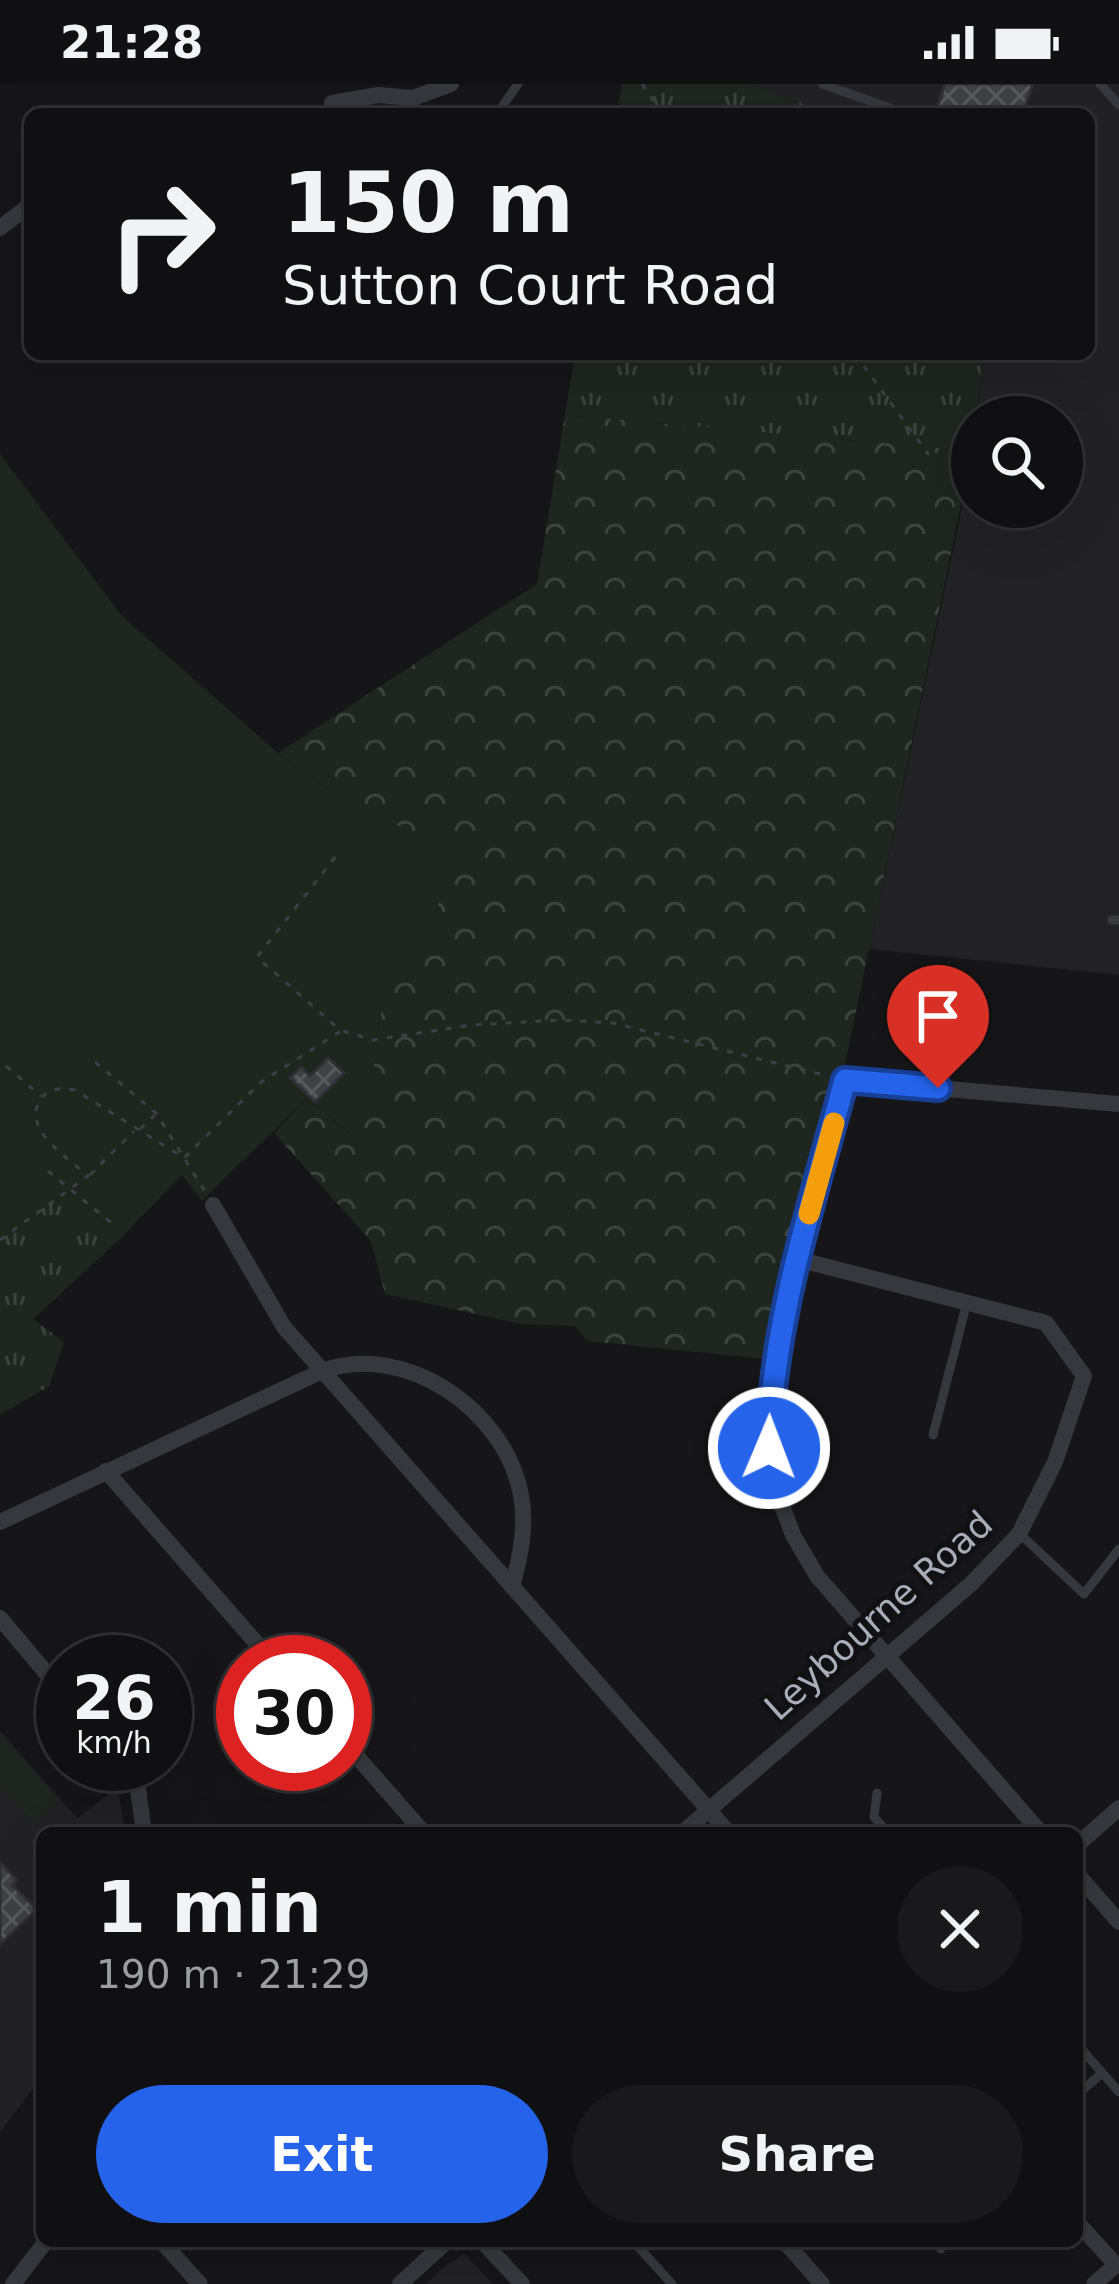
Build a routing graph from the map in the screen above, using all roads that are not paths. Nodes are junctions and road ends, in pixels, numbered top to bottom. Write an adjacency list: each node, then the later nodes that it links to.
1 (452, 84): 4 (street)
2 (822, 84): 6 (lane)
3 (1100, 84): 5 (lane)
4 (332, 103)
5 (1119, 105)
6 (890, 108)
7 (24, 210): 8 (street)
8 (0, 228)
9 (1119, 1104): 11 (street)
10 (213, 1205): 13 (street)
11 (797, 1259): 12 (street, Leybourne Road); 22 (street)
12 (967, 1302): 14 (lane); 17 (street, Leybourne Road)
13 (322, 1371): 15 (street); 19 (street); 19 (street)
14 (933, 1435)
15 (106, 1472): 16 (street); 21 (street)
16 (0, 1522)
17 (1019, 1534): 18 (lane); 22 (street, Leybourne Road)
18 (1119, 1550)
19 (512, 1587): 28 (street)
20 (0, 1618): 23 (street)
21 (250, 1635)
22 (886, 1658): 28 (street, Leybourne Road); 34 (street)
23 (36, 1661)
24 (372, 1774): 30 (street)
25 (138, 1791): 29 (street)
26 (878, 1793): 33 (lane)
27 (1119, 1808): 35 (street)
28 (708, 1810): 31 (street, Leybourne Road); 32 (street)
29 (142, 1827)
30 (419, 1827)
31 (689, 1827)
32 (724, 1827)
33 (883, 1827)
34 (1036, 1827)
35 (1083, 1840)
36 (1083, 1881): 37 (street)
37 (1119, 1922)
38 (1083, 2051): 39 (lane)
39 (1102, 2073): 40 (lane); 41 (lane)
40 (1083, 2090)
41 (1119, 2092)
42 (1083, 2229): 55 (street)
43 (41, 2247): 50 (street)
44 (166, 2247): 51 (street)
45 (441, 2247): 52 (street)
46 (488, 2247): 53 (street)
47 (638, 2247): 49 (lane)
48 (789, 2247): 54 (street)
49 (663, 2281)
50 (13, 2284)
51 (200, 2284)
52 (401, 2284)
53 (522, 2284)
54 (822, 2284)
55 (1094, 2284)

